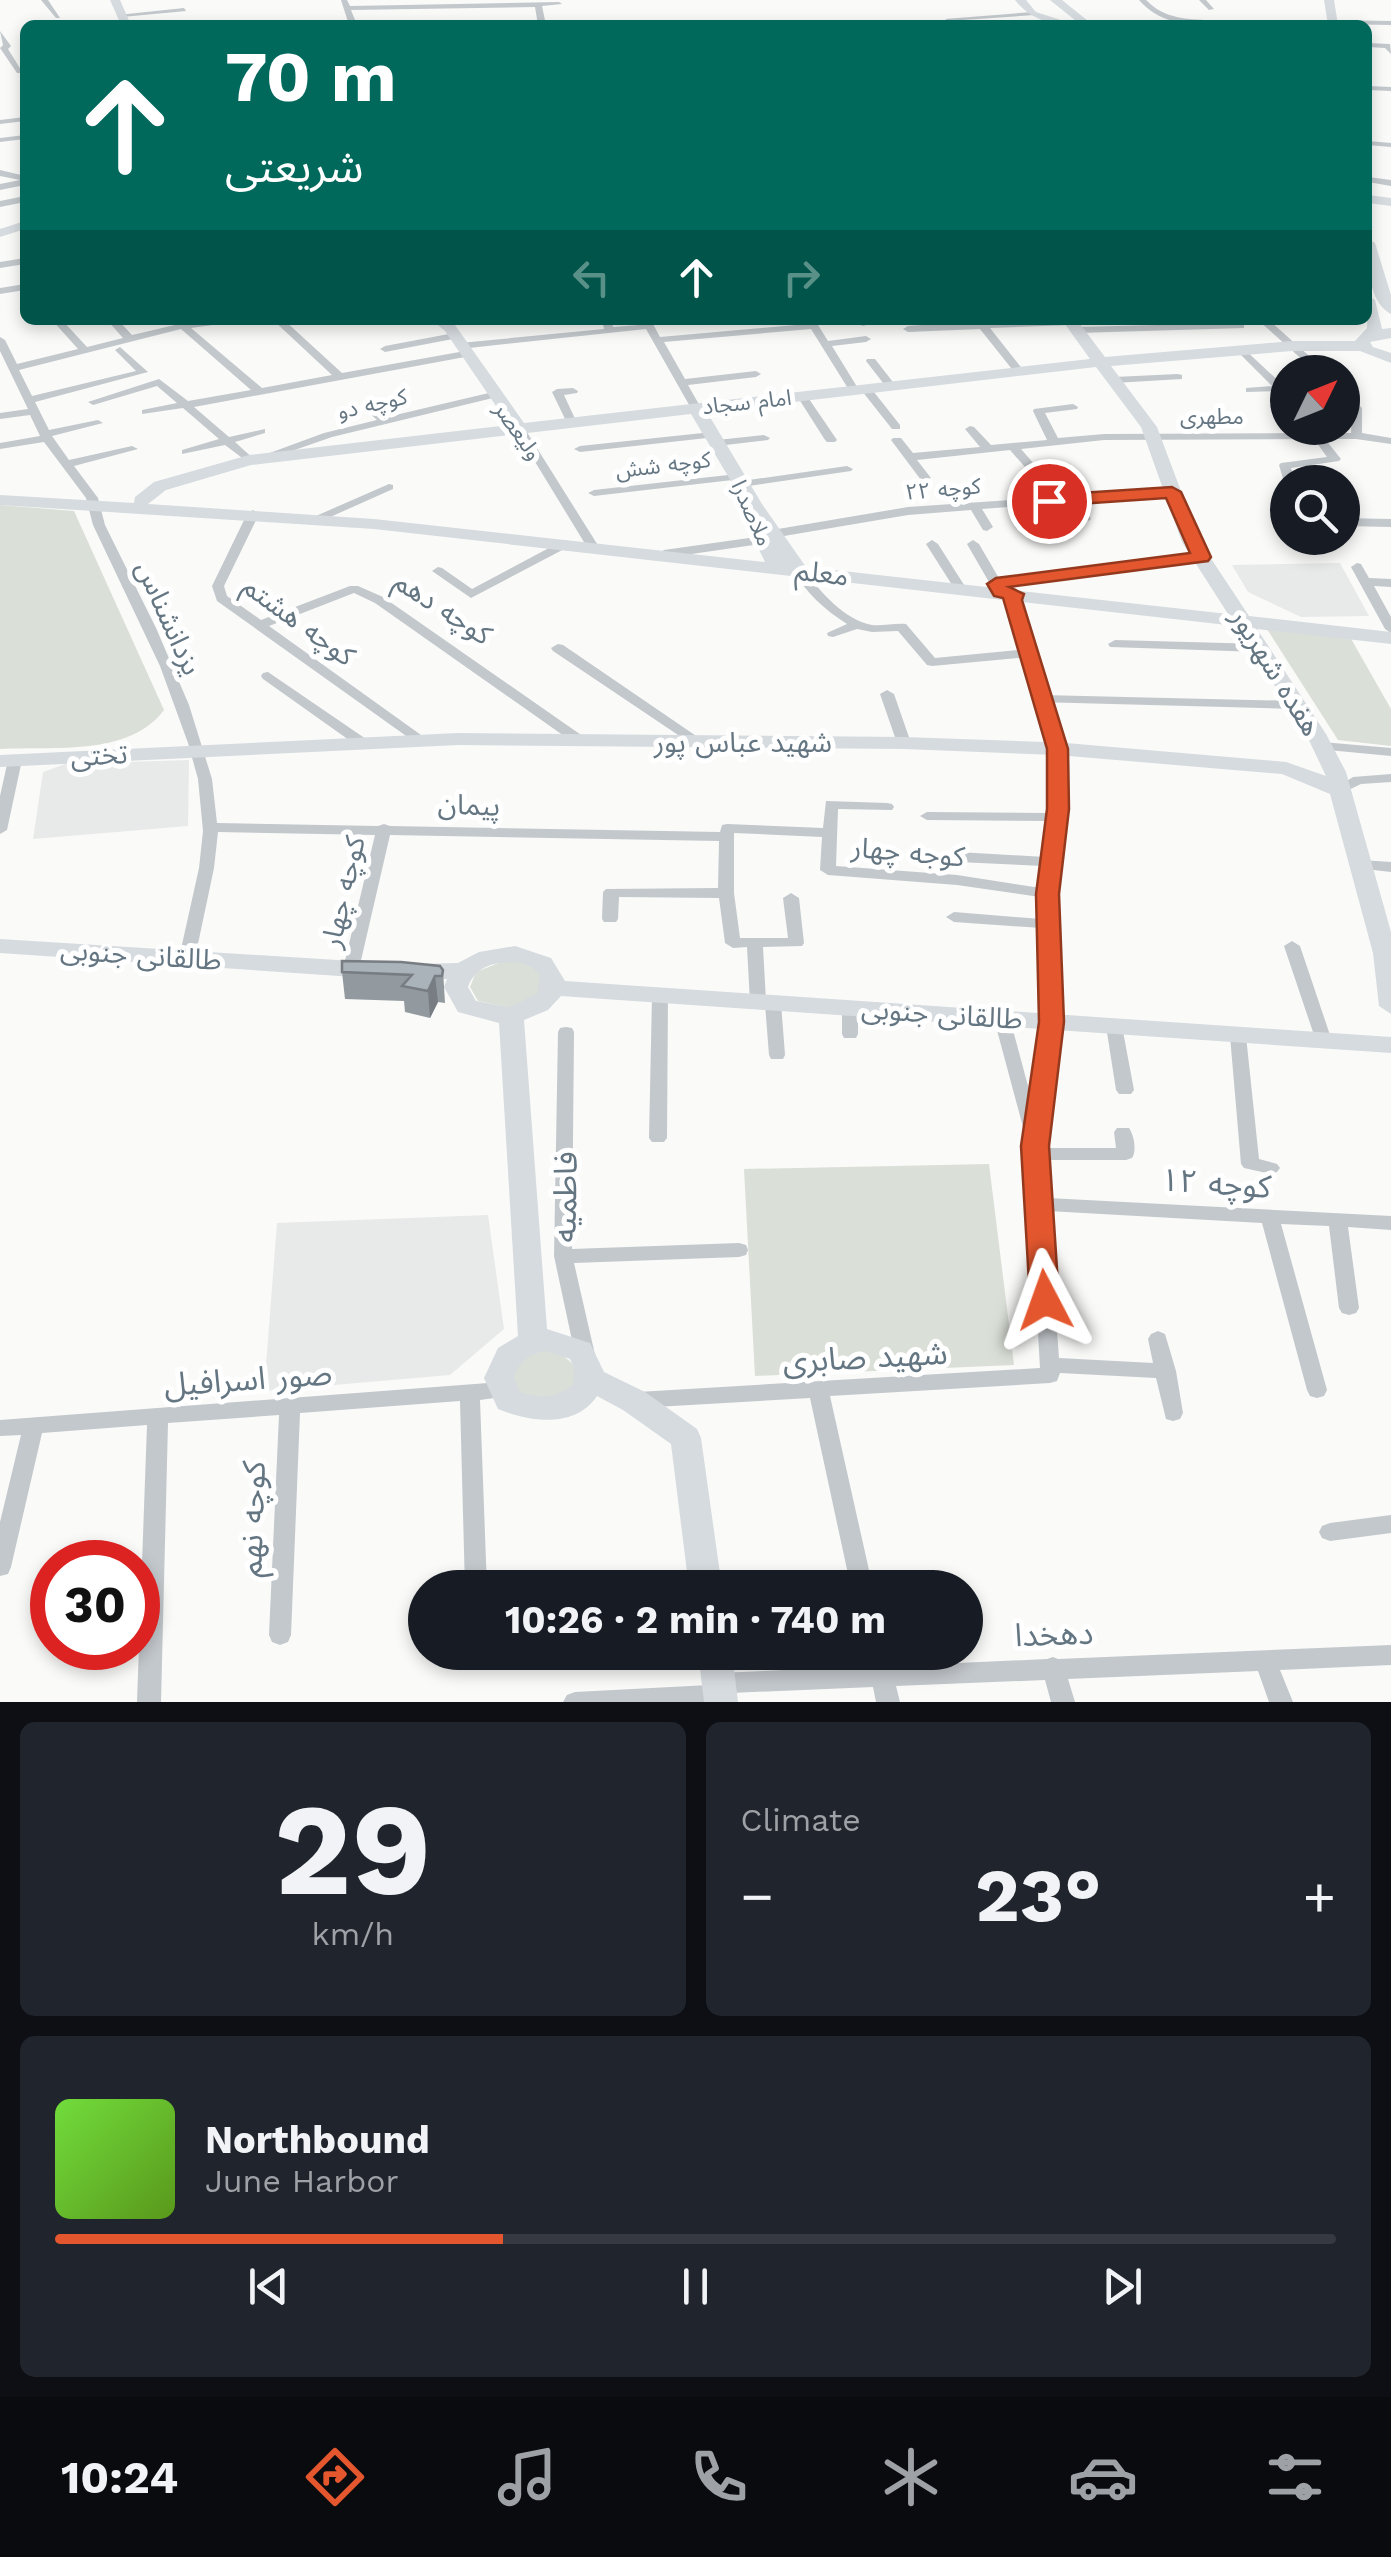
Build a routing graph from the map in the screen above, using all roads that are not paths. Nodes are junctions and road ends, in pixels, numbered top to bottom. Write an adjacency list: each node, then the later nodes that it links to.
1 (44, 0): 16 (street)
2 (104, 0): 18 (street)
3 (1020, 0): 15 (street)
4 (1054, 0): 22 (street)
5 (1142, 0): 23 (street)
6 (1202, 0): 12 (street)
7 (413, 3): 8 (street); 10 (street)
8 (460, 3): 9 (street)
9 (533, 3): 11 (street)
10 (346, 4)
11 (558, 4)
12 (1210, 10)
13 (185, 11): 19 (street)
14 (397, 13): 20 (street)
15 (1032, 14): 17 (street); 21 (street)
16 (58, 17)
17 (949, 19)
18 (119, 20)
19 (133, 20)
20 (397, 20)
21 (1053, 20)
22 (1081, 20)
23 (1179, 20)
24 (0, 33): 25 (street)
25 (5, 50): 26 (street)
26 (20, 72)
27 (1372, 253): 28 (street)
28 (1385, 287): 29 (street)
29 (1391, 310)
30 (1372, 321): 52 (street)
31 (62, 325): 58 (street)
32 (117, 325): 49 (street)
33 (173, 325): 49 (street)
34 (181, 325): 76 (street)
35 (283, 325): 68 (street)
36 (608, 325): 48 (street); 51 (street)
37 (733, 325): 46 (street)
38 (792, 325): 46 (street)
39 (812, 325): 54 (street)
40 (968, 325): 44 (street)
41 (982, 325): 66 (street)
42 (1073, 325): 64 (street, هفده شهریور)
43 (1269, 325): 55 (street)
44 (928, 328): 45 (street); 53 (street)
45 (908, 329)
46 (736, 331): 51 (street)
47 (1391, 333): 52 (street, امام سجاد)
48 (453, 336): 57 (street); 68 (street); 77 (street, ولیعصر)
49 (130, 339): 58 (street)
50 (866, 339): 54 (street)
51 (657, 340): 71 (street)
52 (1367, 340): 55 (street, امام سجاد); 62 (street)
53 (939, 341)
54 (825, 344): 73 (street)
55 (1292, 346): 60 (street, امام سجاد); 61 (street)
56 (2, 347): 65 (street, یزدانشناس)
57 (385, 349)
58 (85, 350): 65 (street)
59 (120, 350): 80 (street)
60 (1242, 350): 64 (street, امام سجاد); 75 (street)
61 (1302, 355)
62 (1391, 358)
63 (871, 362): 72 (street)
64 (1102, 362): 66 (street, امام سجاد); 70 (street, هفده شهریور)
65 (13, 368): 80 (street, یزدانشناس)
66 (1019, 371): 72 (street, امام سجاد)
67 (756, 374): 71 (street)
68 (340, 377): 76 (street)
69 (1178, 377): 70 (street)
70 (1114, 380): 95 (street, هفده شهریور)
71 (680, 383): 84 (street)
72 (892, 386): 73 (street, امام سجاد)
73 (860, 389): 78 (street, امام سجاد); 110 (street)
74 (574, 390): 89 (street)
75 (1250, 390)
76 (260, 391): 81 (street)
77 (492, 395): 87 (street, کوچه دو); 90 (street, ولیعصر)
78 (802, 396): 84 (street, امام سجاد); 99 (street)
79 (93, 402): 81 (street)
80 (31, 405): 86 (street); 94 (street, یزدانشناس)
81 (184, 405): 85 (street); 100 (street)
82 (368, 406): 87 (street)
83 (1073, 407): 102 (street)
84 (696, 408): 89 (street, امام سجاد); 98 (street, ملاصدرا)
85 (146, 412)
86 (0, 416)
87 (385, 421): 111 (street, کوچه دو)
88 (98, 423): 94 (street)
89 (572, 423): 90 (street, امام سجاد)
90 (520, 429): 111 (street, امام سجاد); 140 (street, ولیعصر)
91 (970, 429): 108 (street)
92 (261, 430): 100 (street)
93 (1270, 433): 95 (street, مطهری)
94 (46, 436): 104 (street); 112 (street, یزدانشناس)
95 (1153, 436): 102 (street, مطهری); 120 (street, هفده شهریور)
96 (1360, 437): 101 (street, مطهری)
97 (764, 438): 98 (street)
98 (714, 439): 107 (street); 117 (street, ملاصدرا)
99 (830, 440)
100 (226, 441): 109 (street); 111 (street)
101 (1391, 441)
102 (1054, 442): 105 (street, مطهری)
103 (1323, 445): 113 (street)
104 (0, 446)
105 (1014, 446): 108 (street, مطهری); 115 (street)
106 (132, 449): 112 (street)
107 (580, 449)
108 (988, 449): 110 (street, مطهری)
109 (186, 452)
110 (911, 457): 116 (street)
111 (256, 459): 124 (street, امام سجاد)
112 (66, 464): 125 (street, یزدانشناس)
113 (1285, 465)
114 (848, 469): 117 (street, کوچه شش)
115 (1035, 472)
116 (925, 478)
117 (739, 481): 121 (street, کوچه شش); 136 (street, ملاصدرا)
118 (388, 487): 130 (street)
119 (0, 491): 125 (street, معلم)
120 (1172, 492): 122 (street, کوچه ۲۲); 142 (street, هفده شهریور)
121 (594, 494)
122 (1072, 499): 126 (street, کوچه ۲۲); 131 (street)
123 (0, 500): 125 (street, معلم)
124 (141, 501): 125 (street, معلم); 129 (street, معلم)
125 (92, 502): 129 (street, معلم); 172 (street, یزدانشناس)
126 (1025, 502): 127 (street, کوچه ۲۲); 134 (street)
127 (974, 506): 135 (street); 136 (street, کوچه ۲۲)
128 (1360, 513): 132 (street)
129 (253, 514): 130 (street, معلم); 153 (street, کوچه هشتم)
130 (314, 519): 137 (street, معلم)
131 (1085, 520)
132 (1361, 522): 133 (street)
133 (1391, 522)
134 (1039, 524)
135 (987, 527)
136 (770, 537): 141 (street); 144 (street, ملاصدرا); 145 (street)
137 (564, 544): 140 (street, معلم); 146 (street)
138 (932, 544): 149 (street)
139 (973, 544): 150 (street)
140 (593, 547): 141 (street, معلم)
141 (664, 554): 144 (street, معلم)
142 (1202, 557): 150 (street); 151 (street, هفده شهریور)
143 (1356, 567): 147 (street)
144 (777, 568): 145 (street, معلم)
145 (799, 570): 149 (street, معلم); 152 (street)
146 (438, 571)
147 (1364, 582): 148 (street); 154 (street)
148 (1391, 582)
149 (960, 588): 150 (street, معلم)
150 (1004, 590): 151 (street, معلم); 160 (street)
151 (1244, 622): 156 (street, معلم); 159 (street, هفده شهریور)
152 (858, 624): 155 (street); 160 (street)
153 (260, 625): 165 (street, کوچه هشتم); 166 (street, کوچه دهم)
154 (1391, 629)
155 (833, 632)
156 (1391, 638)
157 (1115, 644): 159 (street)
158 (558, 648): 168 (street)
159 (1261, 648): 164 (street, هفده شهریور)
160 (1028, 653): 163 (street)
161 (268, 676): 167 (street)
162 (887, 694): 169 (street)
163 (1042, 699): 164 (street); 171 (street)
164 (1298, 705): 170 (street, هفده شهریور)
165 (420, 740): 166 (street, شهید عباس پور); 167 (street, شهید عباس پور)
166 (579, 740): 168 (street, شهید عباس پور)
167 (360, 742): 172 (street, شهید عباس پور)
168 (698, 742): 169 (street, شهید عباس پور)
169 (904, 743): 171 (street, شهید عباس پور)
170 (1322, 746): 173 (street); 175 (street); 177 (street, هفده شهریور)
171 (1057, 749): 175 (street, شهید عباس پور); 180 (street)
172 (199, 750): 174 (street, تختی); 181 (street, یزدانشناس)
173 (1391, 752)
174 (7, 760): 183 (street)
175 (1286, 768): 177 (street, شهید عباس پور)
176 (1391, 778): 177 (street)
177 (1340, 790): 188 (street, هفده شهریور)
178 (887, 807): 185 (street, کوجه چهار)
179 (927, 816): 180 (street)
180 (1057, 818): 187 (street)
181 (210, 827): 182 (street, پیمان); 199 (street, یزدانشناس)
182 (384, 828): 184 (street, پیمان); 201 (street, کوچه چهار)
183 (0, 830)
184 (727, 832): 185 (street, پیمان); 190 (street)
185 (830, 833): 191 (street, کوجه چهار)
186 (958, 857): 187 (street)
187 (1052, 862): 191 (street)
188 (1361, 865): 189 (street); 206 (street, هفده شهریور)
189 (1391, 866)
190 (726, 892): 194 (street); 196 (street)
191 (1048, 894): 195 (street)
192 (791, 898): 196 (street)
193 (954, 917): 195 (street)
194 (610, 919)
195 (1049, 924): 210 (street)
196 (755, 942): 205 (street)
197 (0, 946): 199 (street, طالقانی جنوبی)
198 (1292, 946): 215 (street)
199 (187, 958): 201 (street, طالقانی جنوبی)
200 (0, 960): 202 (street, طالقانی جنوبی)
201 (351, 969): 202 (street, طالقانی جنوبی)
202 (460, 979): 203 (street); 208 (street)
203 (554, 988): 204 (street, طالقانی جنوبی); 208 (street)
204 (660, 996): 205 (street, طالقانی جنوبی); 220 (street)
205 (766, 1002): 207 (street, طالقانی جنوبی); 217 (street)
206 (1391, 1006)
207 (850, 1008): 209 (street, طالقانی جنوبی); 213 (street)
208 (511, 1015): 231 (street, فاطمیه)
209 (1002, 1018): 210 (street, طالقانی جنوبی); 221 (street)
210 (1051, 1022): 211 (street, طالقانی جنوبی); 221 (street)
211 (1114, 1026): 214 (street, طالقانی جنوبی); 218 (street)
212 (566, 1032): 228 (street, فاطمیه)
213 (850, 1034)
214 (1238, 1036): 215 (street, طالقانی جنوبی); 222 (street)
215 (1324, 1040): 216 (street, طالقانی جنوبی)
216 (1391, 1045)
217 (777, 1055)
218 (1125, 1090)
219 (1122, 1132): 221 (street)
220 (658, 1138)
221 (1035, 1150): 223 (street)
222 (1271, 1168)
223 (1038, 1204): 224 (street, کوچه ۱۲); 232 (street)
224 (1270, 1217): 225 (street, کوچه ۱۲); 237 (street)
225 (1338, 1222): 226 (street, کوچه ۱۲); 229 (street)
226 (1391, 1223)
227 (739, 1250): 228 (street)
228 (563, 1256): 233 (street, فاطمیه)
229 (1349, 1308)
230 (1158, 1339): 234 (street)
231 (533, 1342): 233 (street); 235 (street)
232 (1049, 1365): 234 (street); 236 (street, شهید صابری)
233 (588, 1369): 235 (street); 239 (street)
234 (1166, 1370): 241 (street)
235 (501, 1390): 238 (street, صور اسرافیل)
236 (818, 1390): 239 (street, شهید صابری); 250 (street)
237 (1317, 1390)
238 (470, 1392): 240 (street, صور اسرافیل); 248 (street)
239 (634, 1400): 249 (street)
240 (290, 1406): 242 (street, صور اسرافیل); 251 (street, کوچه نهم)
241 (1173, 1413)
242 (158, 1416): 243 (street, صور اسرافیل); 259 (street)
243 (34, 1425): 244 (street, صور اسرافیل); 247 (street)
244 (0, 1428)
245 (1391, 1524): 246 (street)
246 (1330, 1532)
247 (0, 1567)
248 (475, 1570)
249 (704, 1570)
250 (858, 1570)
251 (280, 1634)
252 (1391, 1655): 253 (street, دهخدا)
253 (1265, 1659): 255 (street, دهخدا); 263 (street)
254 (983, 1665): 255 (street, دهخدا)
255 (1054, 1666): 262 (street)
256 (824, 1670): 258 (street, دهخدا)
257 (881, 1670): 261 (street)
258 (719, 1683): 260 (street)
259 (149, 1702)
260 (576, 1702)
261 (888, 1702)
262 (1063, 1702)
263 (1281, 1702)

